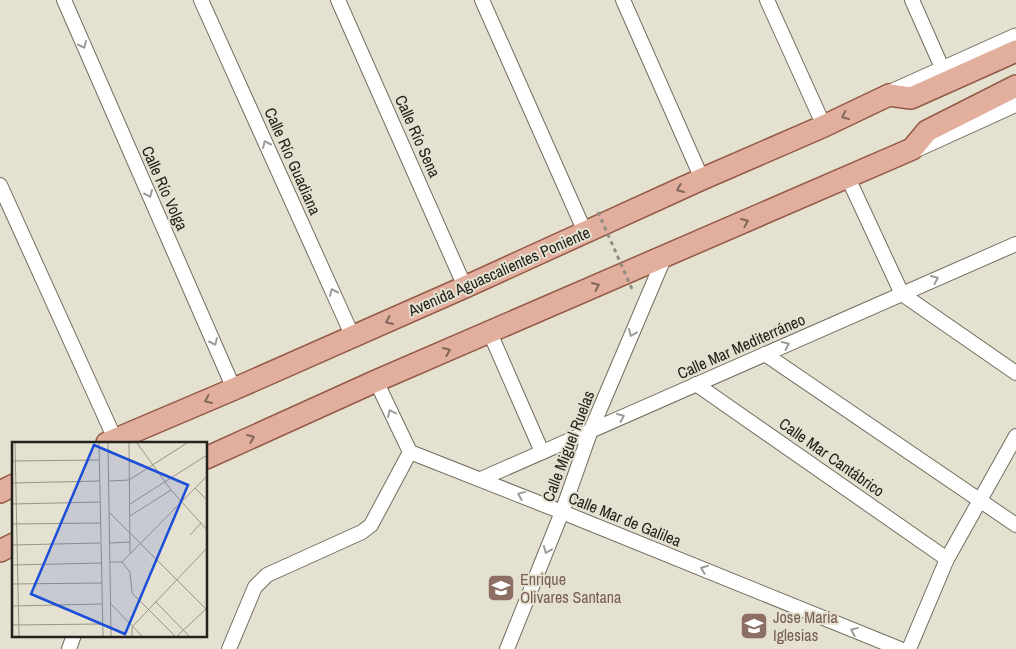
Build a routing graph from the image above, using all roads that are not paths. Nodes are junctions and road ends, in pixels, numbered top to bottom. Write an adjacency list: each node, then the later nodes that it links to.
1 (64, 0): 30 (street, Calle Río Volga, one-way to 30)
2 (201, 0): 25 (street, Calle Río Guadiana, one-way to 2)
3 (338, 0): 22 (street, Calle Río Sena)
4 (482, 0): 19 (street)
5 (623, 0): 17 (street)
6 (767, 0): 14 (street)
7 (912, 0): 10 (street)
8 (1016, 38): 10 (main road, Avenida Aguascalientes Poniente)
9 (1016, 51): 12 (main road, Avenida Aguascalientes Poniente)
10 (943, 70): 12 (main road, Avenida Aguascalientes Poniente)
11 (1016, 86): 15 (main road)
12 (889, 95): 14 (main road, Avenida Aguascalientes Poniente, one-way to 14)
13 (1016, 102): 15 (main road)
14 (824, 126): 17 (main road, Avenida Aguascalientes Poniente)
15 (912, 149): 16 (main road)
16 (848, 178): 21 (main road, one-way to 16); 23 (street)
17 (702, 179): 19 (main road, Avenida Aguascalientes Poniente, one-way to 19)
18 (0, 185): 33 (street)
19 (585, 232): 22 (main road, Avenida Aguascalientes Poniente)
20 (1016, 244): 23 (street, Calle Mar Mediterráneo, one-way to 20)
21 (665, 256): 24 (main road, one-way to 21); 31 (street, Calle Miguel Ruelas, one-way to 31)
22 (465, 287): 25 (main road, Avenida Aguascalientes Poniente, one-way to 25)
23 (902, 294): 26 (street, Calle Mar Mediterráneo, one-way to 23); 27 (street)
24 (490, 333): 28 (main road, one-way to 24); 35 (street)
25 (353, 337): 30 (main road, Avenida Aguascalientes Poniente)
26 (765, 354): 29 (street, Calle Mar Mediterráneo); 38 (street)
27 (1016, 373)
28 (376, 381): 34 (street, one-way to 28); 36 (main road, one-way to 28)
29 (696, 384): 31 (street, Calle Mar Mediterráneo, one-way to 29); 43 (street, Calle Mar Cantábrico)
30 (234, 389): 33 (main road, Avenida Aguascalientes Poniente, one-way to 33)
31 (591, 430): 35 (street, Calle Mar Mediterráneo); 39 (street, Calle Miguel Ruelas)
32 (1016, 436): 38 (street)
33 (111, 441)
34 (410, 452): 37 (street, Calle Mar de Galilea); 46 (street)
35 (542, 452): 37 (street, Calle Mar Mediterráneo)
36 (208, 457)
37 (481, 479): 39 (street, Calle Mar de Galilea, one-way to 37)
38 (980, 499): 40 (street); 43 (street)
39 (562, 512): 47 (street, Calle Miguel Ruelas, one-way to 47); 48 (street, Calle Mar de Galilea, one-way to 39)
40 (1016, 525)
41 (12, 545): 42 (main road)
42 (0, 551)
43 (947, 559): 49 (street)
44 (74, 636): 45 (street)
45 (69, 649)
46 (229, 649)
47 (507, 649)
48 (900, 649)
49 (909, 649)

